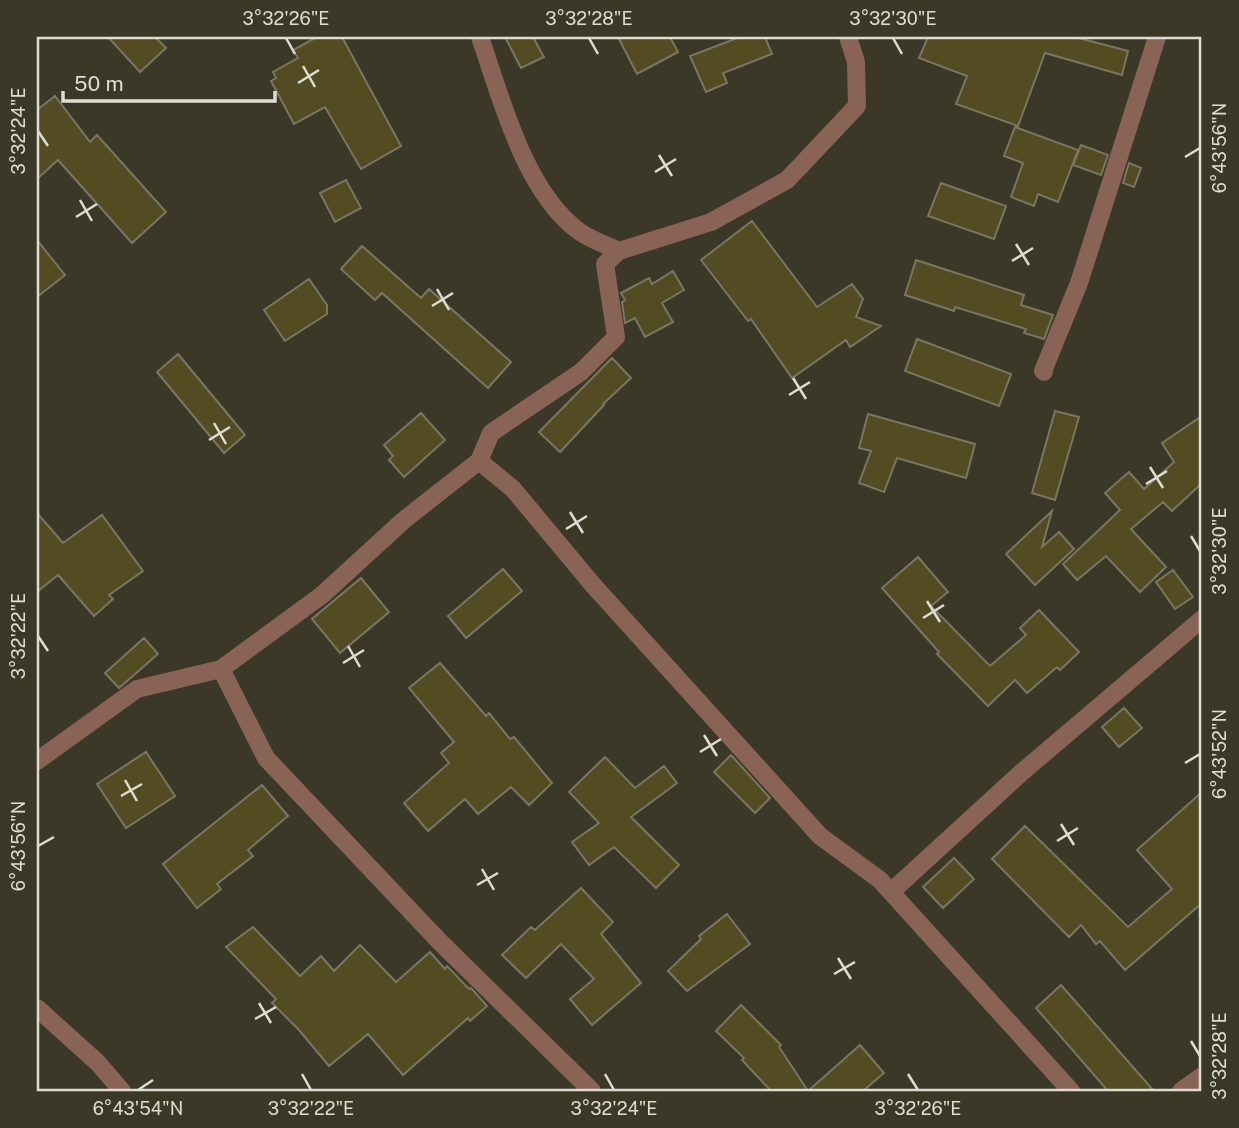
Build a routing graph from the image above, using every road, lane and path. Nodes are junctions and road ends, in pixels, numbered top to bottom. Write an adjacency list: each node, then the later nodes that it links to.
1 (480, 37): 4 (street)
2 (848, 37): 4 (street)
3 (1157, 37): 5 (street)
4 (619, 251): 6 (street)
5 (1044, 372)
6 (479, 461): 8 (street); 10 (street)
7 (1202, 619): 10 (street)
8 (221, 669): 9 (street); 14 (street)
9 (37, 761)
10 (891, 892): 15 (street)
11 (37, 1008): 13 (street)
12 (1202, 1076): 16 (street)
13 (122, 1091)
14 (592, 1091)
15 (1071, 1091)
16 (1181, 1091)

